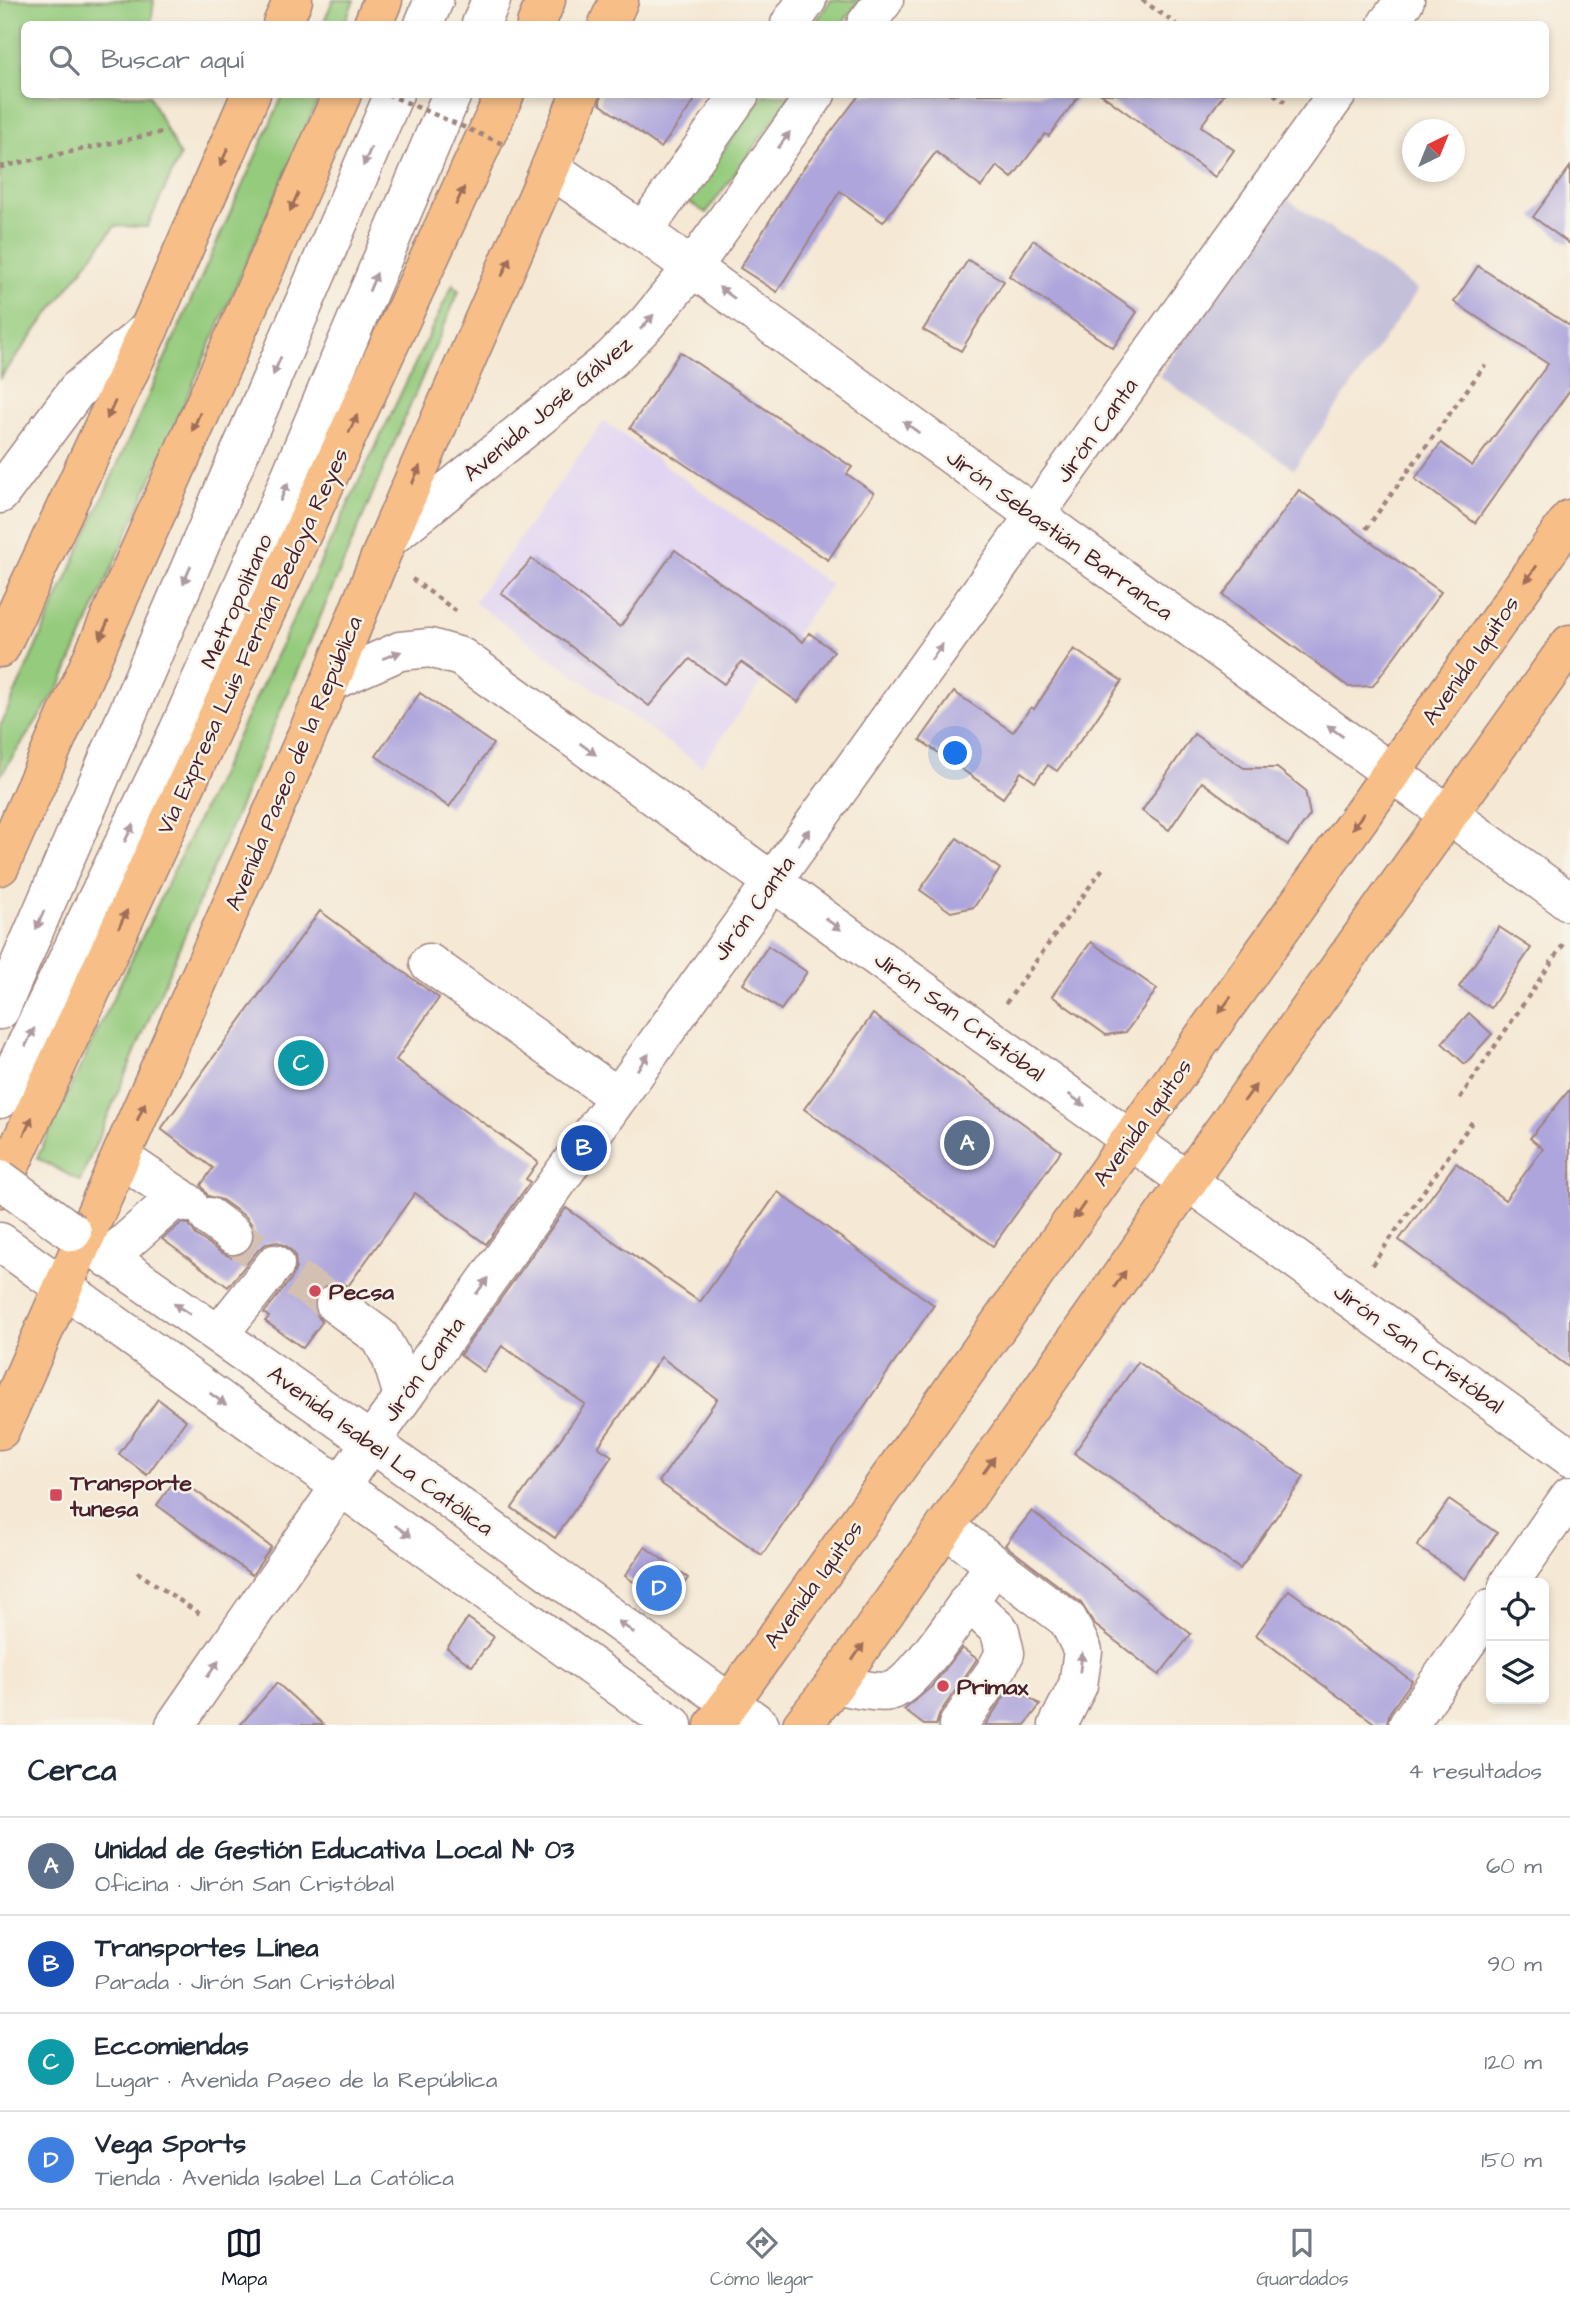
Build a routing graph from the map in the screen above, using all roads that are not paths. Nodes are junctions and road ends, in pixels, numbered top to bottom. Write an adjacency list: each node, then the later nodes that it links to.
1 (293, 0): 10 (main road)
2 (383, 0): 11 (main road)
3 (434, 0): 12 (street)
4 (491, 0): 13 (street)
5 (546, 0): 14 (main road)
6 (618, 0): 15 (main road)
7 (807, 0): 16 (street)
8 (884, 0): 17 (street)
9 (1405, 0): 18 (street)
10 (283, 21)
11 (374, 21)
12 (425, 21)
13 (482, 21)
14 (537, 21)
15 (609, 21)
16 (792, 21)
17 (868, 21)
18 (1389, 21)
19 (249, 98): 31 (main road, one-way to 31)
20 (340, 98): 41 (main road, one-way to 41)
21 (392, 98): 45 (street, one-way to 45)
22 (450, 98): 47 (street, Metropolitano, one-way to 22)
23 (503, 98): 52 (main road, Vía Expresa Luis Fernán Bedoya Reyes, one-way to 23)
24 (578, 98): 28 (main road, Avenida Paseo de la República)
25 (737, 98): 29 (street)
26 (813, 98): 30 (street, Avenida José Gálvez, one-way to 26)
27 (1334, 98): 33 (street, Jirón Canta)
28 (550, 168): 29 (street, Jirón Sebastián Barranca); 35 (main road, Avenida Paseo de la República, one-way to 28)
29 (643, 232): 30 (street, Jirón Sebastián Barranca)
30 (692, 268): 33 (street, Jirón Sebastián Barranca, one-way to 30); 35 (street, Avenida José Gálvez, one-way to 30)
31 (149, 329): 32 (street); 37 (main road, one-way to 37)
32 (0, 494)
33 (1034, 516): 39 (street, Jirón Sebastián Barranca, one-way to 33); 42 (street, Jirón Canta, one-way to 33)
34 (1570, 519): 39 (main road, Avenida Iquitos, one-way to 39)
35 (388, 538): 38 (main road, Avenida Paseo de la República)
36 (1570, 644): 40 (main road)
37 (0, 648)
38 (330, 682): 42 (street, Jirón San Cristóbal, one-way to 42); 49 (main road, Avenida Paseo de la República, one-way to 38)
39 (1392, 772): 40 (street, Jirón Sebastián Barranca); 48 (main road, Avenida Iquitos, one-way to 48)
40 (1450, 813): 43 (street, Jirón Sebastián Barranca); 51 (main road, one-way to 40)
41 (0, 866)
42 (773, 881): 46 (street, Jirón Canta, one-way to 42); 48 (street, Jirón San Cristóbal, one-way to 48)
43 (1570, 902)
44 (429, 963): 46 (street)
45 (0, 1010)
46 (618, 1097): 59 (street, Jirón Canta, one-way to 46)
47 (0, 1099)
48 (1130, 1139): 51 (street, Jirón San Cristóbal); 72 (main road, Avenida Iquitos, one-way to 72)
49 (121, 1158): 53 (street); 55 (main road, Avenida Paseo de la República)
50 (0, 1180): 55 (street, Avenida Isabel La Católica, bridge)
51 (1188, 1182): 62 (street, Jirón San Cristóbal); 65 (main road, one-way to 51)
52 (0, 1188)
53 (234, 1235): 55 (street); 58 (street)
54 (0, 1242): 56 (street)
55 (88, 1244): 56 (main road, Avenida Paseo de la República); 58 (street, Avenida Isabel La Católica, one-way to 55)
56 (54, 1282): 60 (main road, Avenida Paseo de la República); 63 (street, one-way to 63)
57 (335, 1304): 59 (street)
58 (219, 1334): 61 (street, Avenida Isabel La Católica)
59 (403, 1396): 61 (street, Jirón Canta)
60 (0, 1430)
61 (371, 1441): 63 (street, Jirón Canta); 72 (street, Avenida Isabel La Católica, one-way to 61)
62 (1570, 1457)
63 (339, 1486): 73 (street, Jirón Canta, one-way to 63); 74 (street, one-way to 74)
64 (1570, 1496): 67 (street)
65 (946, 1527): 66 (street); 70 (main road, one-way to 65)
66 (994, 1565): 68 (street); 78 (street, one-way to 66)
67 (1512, 1578)
68 (968, 1601): 71 (street); 77 (street)
69 (1486, 1615): 79 (street)
70 (835, 1684): 71 (street); 76 (main road)
71 (888, 1708)
72 (721, 1714): 75 (street, Avenida Isabel La Católica)
73 (174, 1725)
74 (673, 1725)
75 (760, 1725)
76 (802, 1725)
77 (958, 1725)
78 (1058, 1725)
79 (1408, 1725)

